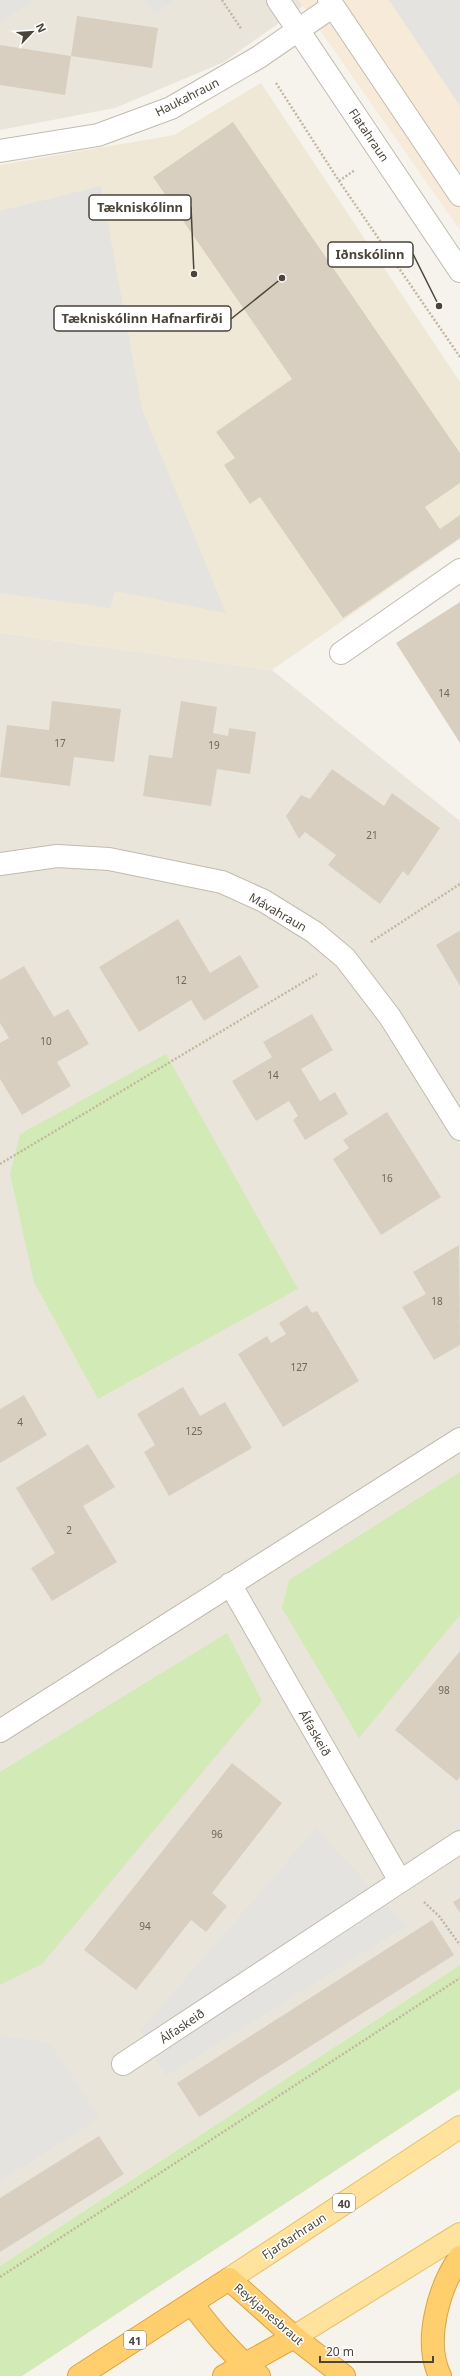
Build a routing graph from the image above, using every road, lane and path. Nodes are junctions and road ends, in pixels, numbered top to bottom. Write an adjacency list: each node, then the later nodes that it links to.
1 (222, 0): 5 (path)
2 (278, 0): 4 (street, Flatahraun)
3 (331, 3): 4 (street, Haukahraun); 7 (street)
4 (298, 30): 5 (street, Haukahraun); 8 (street, Flatahraun)
5 (259, 58): 6 (street, Haukahraun); 9 (path)
6 (0, 151)
7 (460, 195)
8 (458, 264)
9 (460, 356)
10 (460, 570): 11 (street)
11 (341, 653)
12 (0, 864): 14 (street, Mávahraun)
13 (460, 884): 14 (path)
14 (345, 958): 15 (street, Mávahraun); 16 (path)
15 (460, 1129)
16 (0, 1164)
17 (460, 1439): 18 (street)
18 (230, 1584): 19 (street); 21 (street, Álfaskeið)
19 (3, 1722)
20 (460, 1842): 21 (street, Álfaskeið)
21 (400, 1881): 22 (path); 24 (street, Álfaskeið)
22 (460, 1946)
23 (460, 1978): 28 (path)
24 (123, 2064)
25 (460, 2127): 29 (main road, Fjarðarhraun / 40)
26 (460, 2234): 31 (main road)
27 (460, 2257): 36 (highway)
28 (0, 2277)
29 (229, 2279): 30 (highway, Reykjanesbraut / 41); 31 (highway, Reykjanesbraut)
30 (192, 2304): 32 (highway); 33 (highway, Reykjanesbraut / 41)
31 (294, 2337): 32 (highway); 35 (highway, Reykjanesbraut)
32 (251, 2370): 34 (highway)
33 (79, 2376)
34 (224, 2376)
35 (344, 2376)
36 (440, 2376)

